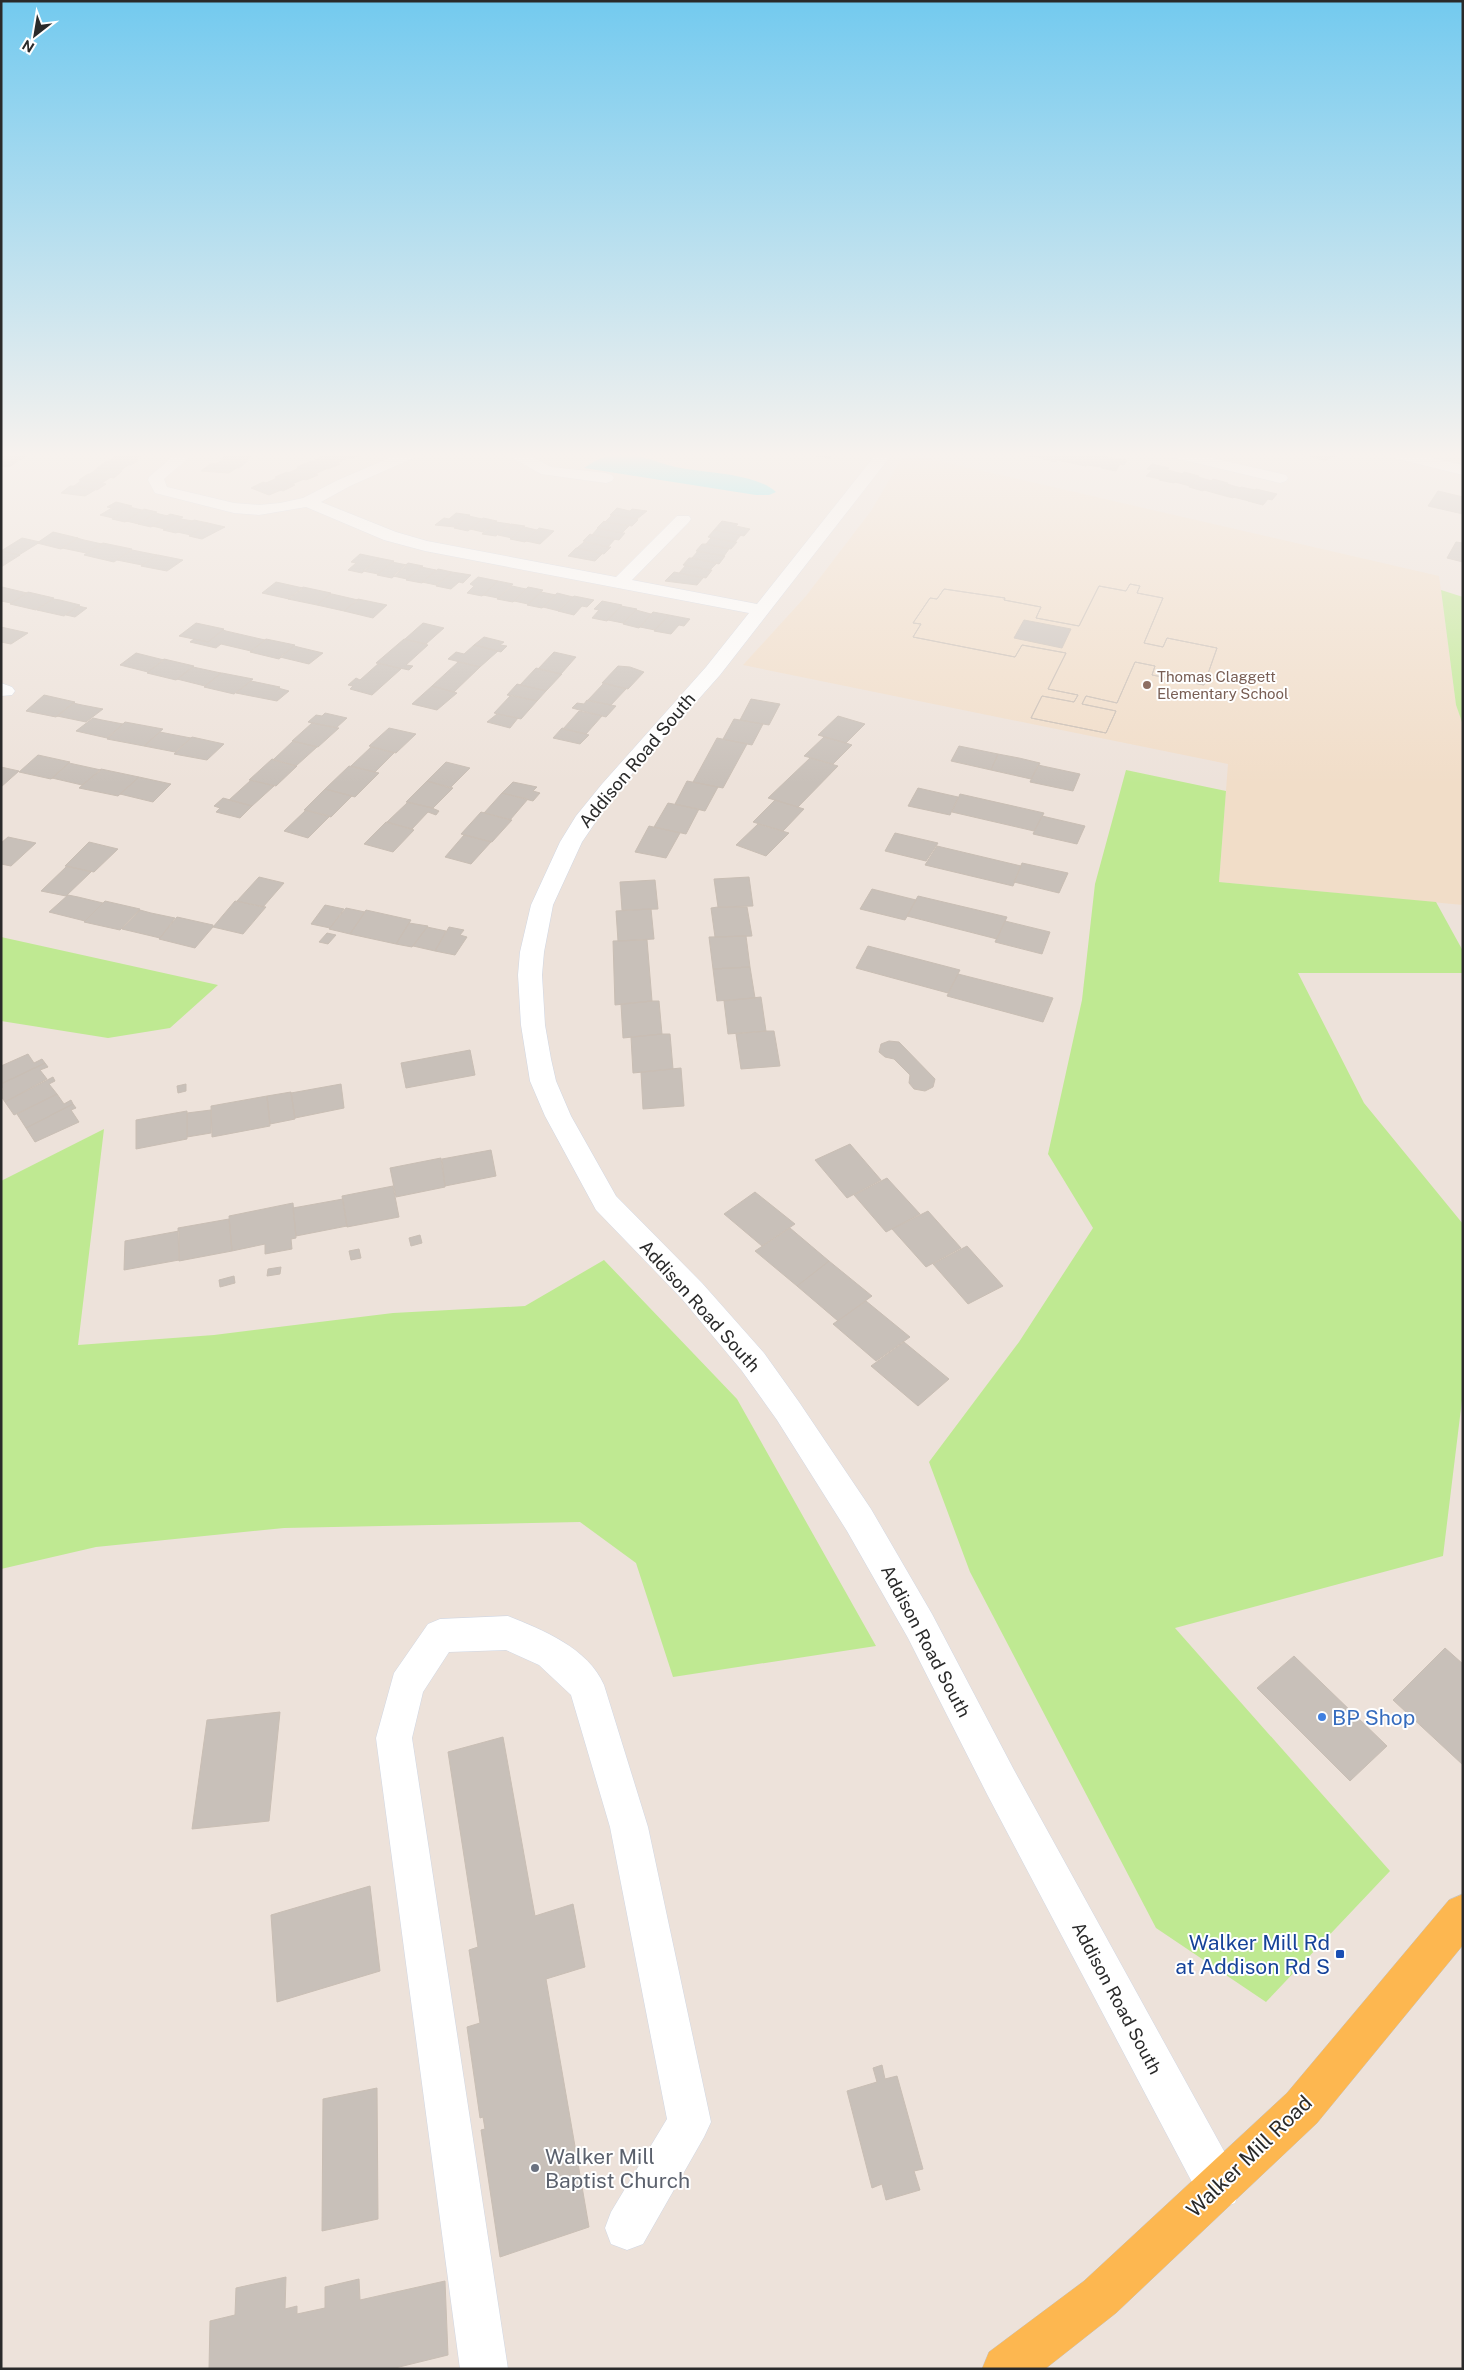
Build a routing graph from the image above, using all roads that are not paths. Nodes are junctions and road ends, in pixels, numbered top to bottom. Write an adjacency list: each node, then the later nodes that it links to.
1 (515, 564): 4 (street)
2 (638, 564): 4 (street)
3 (797, 564): 5 (street, Addison Road South)
4 (618, 584): 5 (street)
5 (760, 610): 7 (street, Addison Road South)
6 (1463, 1914): 7 (main road, Walker Mill Road)
7 (1219, 2187): 10 (main road, Walker Mill Road)
8 (627, 2228): 9 (street)
9 (484, 2369)
10 (1006, 2369)

